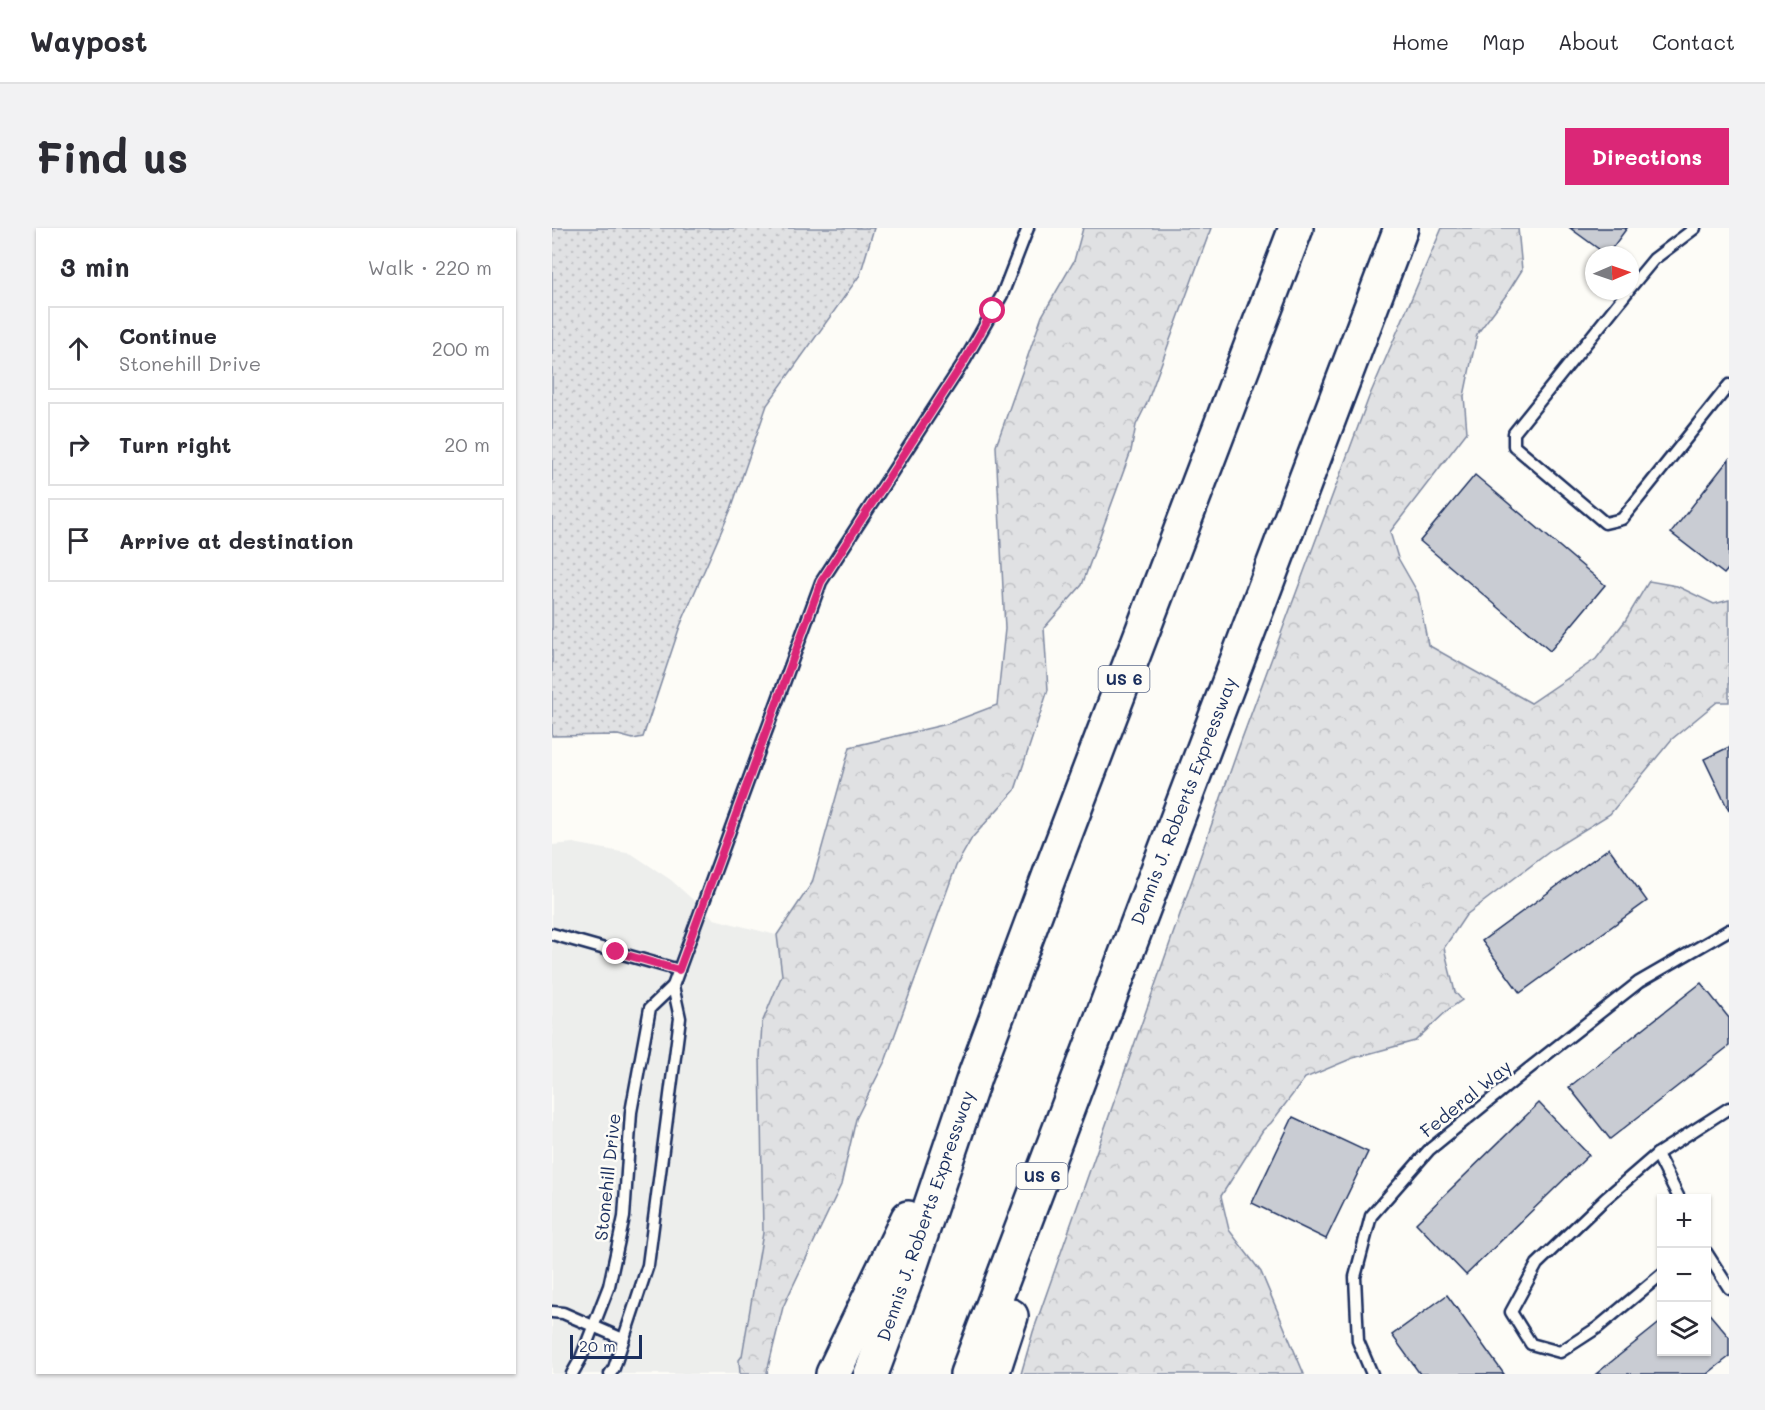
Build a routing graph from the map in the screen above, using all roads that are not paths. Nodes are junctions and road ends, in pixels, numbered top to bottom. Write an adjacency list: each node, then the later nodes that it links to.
1 (1028, 228): 12 (lane, Stonehill Drive)
2 (1291, 228): 7 (highway)
3 (1296, 228): 7 (highway, US 6)
4 (1401, 228): 13 (highway, Dennis J. Roberts Expressway / US 6)
5 (1695, 228): 6 (lane)
6 (1639, 278)
7 (1276, 283): 15 (highway, Dennis J. Roberts Expressway / US 6)
8 (1621, 300): 9 (lane)
9 (1729, 385)
10 (1729, 930): 31 (lane, Federal Way)
11 (552, 934): 12 (lane)
12 (679, 970): 14 (lane, Stonehill Drive)
13 (1117, 978): 29 (highway, Dennis J. Roberts Expressway / US 6); 30 (highway)
14 (673, 986): 23 (lane, Stonehill Drive); 24 (lane)
15 (975, 1075): 27 (highway); 28 (highway, Dennis J. Roberts Expressway / US 6)
16 (1729, 1108): 17 (lane)
17 (1657, 1154): 18 (lane); 20 (lane)
18 (1677, 1194)
19 (1711, 1259): 21 (lane)
20 (1657, 1278)
21 (1729, 1288)
22 (552, 1312): 23 (lane)
23 (593, 1326): 24 (lane); 25 (lane, Stonehill Drive)
24 (623, 1339): 26 (lane)
25 (572, 1374)
26 (610, 1374)
27 (833, 1374)
28 (871, 1374)
29 (966, 1374)
30 (992, 1374)
31 (1372, 1374)

